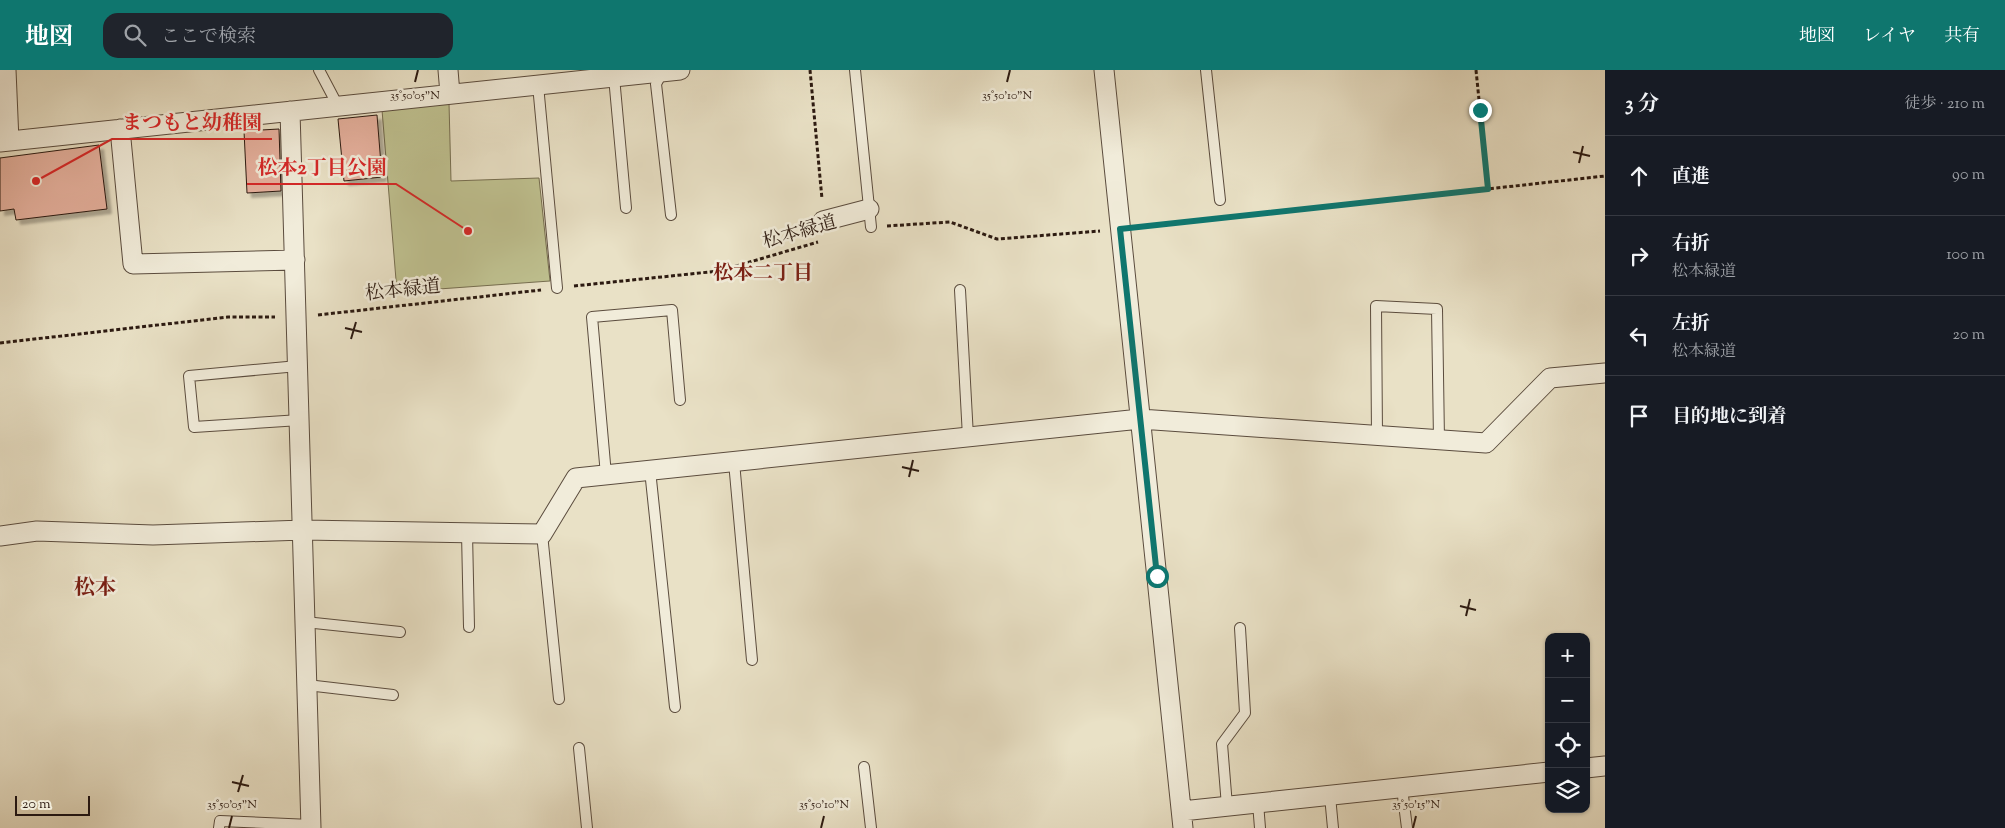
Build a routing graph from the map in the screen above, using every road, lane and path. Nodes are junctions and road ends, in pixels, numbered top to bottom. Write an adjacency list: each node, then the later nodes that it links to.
1 (6, 70): 16 (street)
2 (318, 70): 13 (lane)
3 (448, 70): 12 (street)
4 (810, 70): 23 (path)
5 (855, 70): 22 (lane)
6 (1104, 70): 24 (street)
7 (1206, 70): 19 (lane)
8 (1476, 70): 18 (path)
9 (669, 71): 10 (street); 21 (lane)
10 (614, 77): 11 (street); 20 (lane)
11 (543, 80): 12 (street); 27 (lane)
12 (450, 94): 13 (street)
13 (338, 106): 14 (street)
14 (290, 111): 15 (street); 26 (street)
15 (120, 129): 16 (street); 26 (street)
16 (5, 142)
17 (1605, 176): 18 (path)
18 (1488, 189): 24 (path)
19 (1220, 200)
20 (626, 208)
21 (671, 215)
22 (870, 218): 23 (street); 24 (path)
23 (824, 221)
24 (1120, 229): 34 (street)
25 (824, 241): 27 (path, 松本緑道)
26 (295, 260): 29 (street)
27 (558, 288): 29 (path, 松本緑道)
28 (960, 290): 37 (lane)
29 (296, 317): 30 (path, 松本緑道); 31 (street)
30 (0, 343)
31 (298, 366): 35 (street); 35 (lane)
32 (1605, 372): 38 (street)
33 (680, 400): 41 (lane)
34 (1140, 419): 36 (street); 37 (street); 64 (street)
35 (300, 420): 42 (street)
36 (1377, 436): 38 (street); 38 (lane)
37 (968, 437): 39 (street)
38 (1439, 440)
39 (734, 462): 40 (street); 50 (lane)
40 (650, 470): 41 (street); 54 (lane)
41 (606, 475): 44 (street)
42 (303, 530): 43 (street); 45 (street); 46 (street)
43 (466, 533): 44 (street); 47 (lane)
44 (542, 534): 53 (lane)
45 (0, 536)
46 (305, 622): 49 (lane); 51 (street)
47 (469, 627)
48 (1240, 628): 63 (lane)
49 (400, 632)
50 (752, 660)
51 (307, 685): 52 (lane); 65 (street)
52 (393, 695)
53 (559, 699)
54 (675, 707)
55 (580, 748): 67 (lane)
56 (1605, 766): 58 (street)
57 (864, 767): 68 (lane)
58 (1590, 768)
59 (1545, 772): 60 (street)
60 (1402, 788): 61 (street); 71 (lane)
61 (1330, 796): 62 (street); 70 (lane)
62 (1258, 803): 63 (street); 69 (lane)
63 (1227, 806): 64 (street)
64 (1183, 820)
65 (311, 827): 66 (lane)
66 (219, 828)
67 (587, 828)
68 (870, 828)
69 (1260, 828)
70 (1334, 828)
71 (1407, 828)

